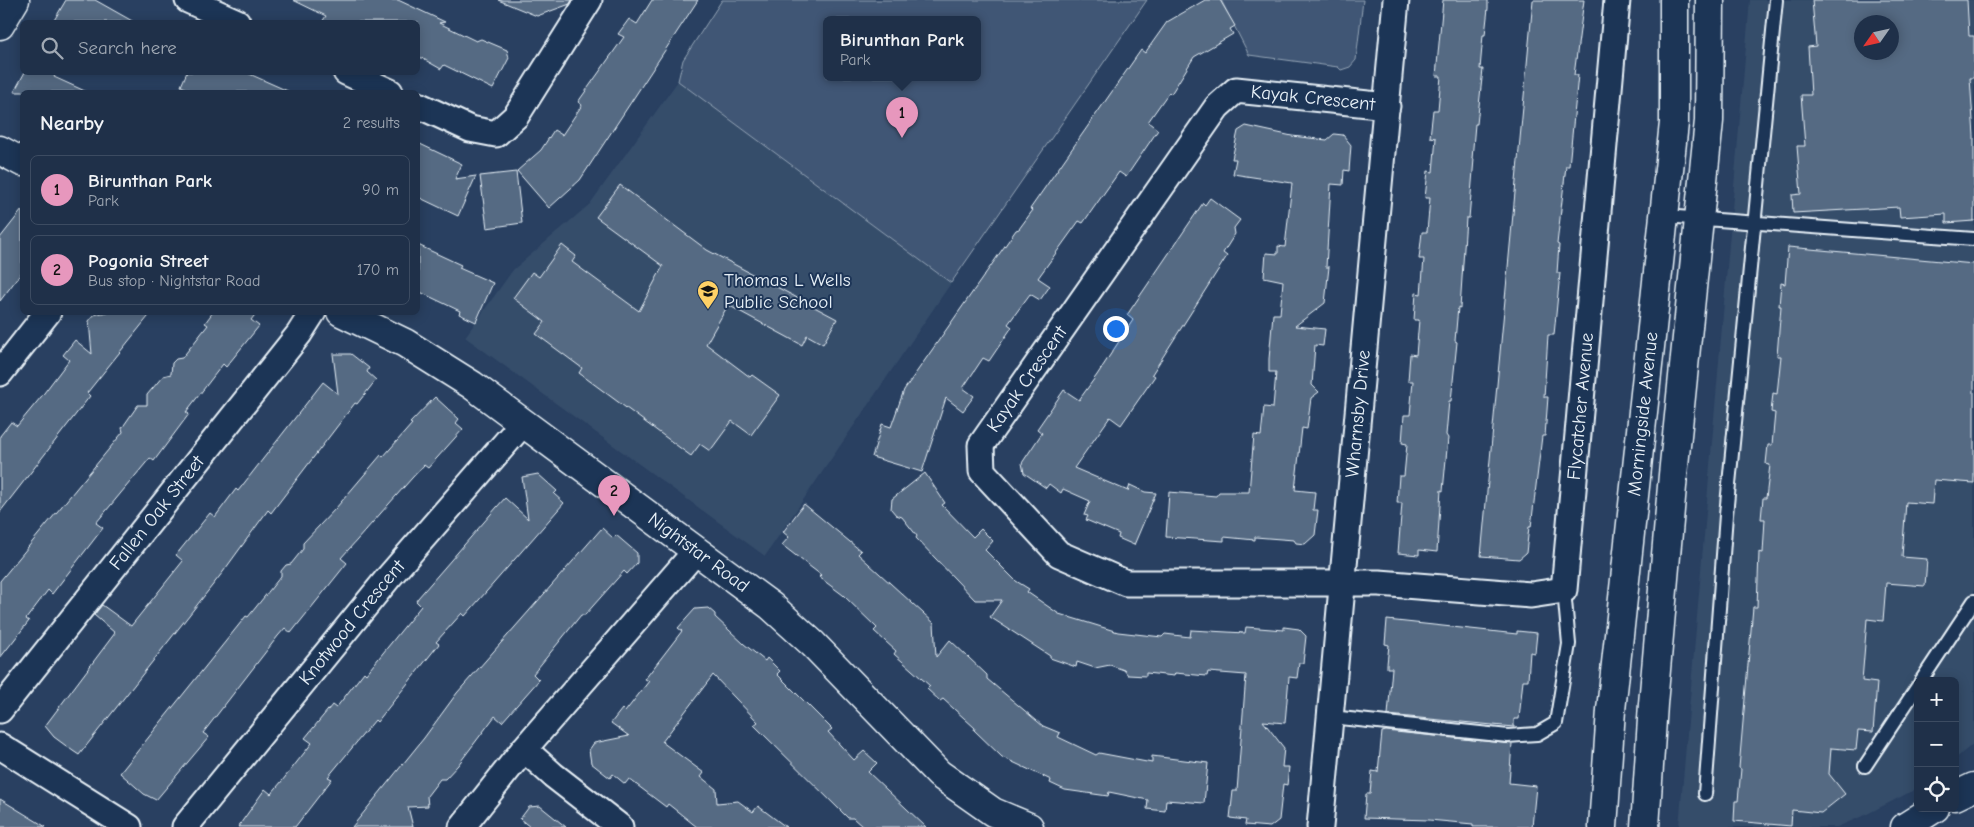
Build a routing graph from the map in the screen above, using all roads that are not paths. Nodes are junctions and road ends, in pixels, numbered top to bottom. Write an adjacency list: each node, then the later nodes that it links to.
1 (15, 0): 10 (main road)
2 (188, 0): 9 (street)
3 (589, 0): 13 (street)
4 (1396, 0): 14 (street, Wharnsby Drive)
5 (1617, 0): 30 (street, Flycatcher Avenue)
6 (1674, 0): 17 (main road, Morningside Avenue)
7 (1710, 0): 18 (main road, Morningside Avenue)
8 (1776, 0): 19 (lane)
9 (233, 20)
10 (0, 24)
11 (353, 75): 12 (street)
12 (386, 90)
13 (420, 106)
14 (1387, 106): 29 (street, Wharnsby Drive); 29 (street, Kayak Crescent)
15 (0, 150): 16 (main road)
16 (20, 161)
17 (1664, 216): 18 (lane); 26 (main road, Morningside Avenue)
18 (1700, 220): 19 (lane); 27 (main road, Morningside Avenue)
19 (1755, 222): 20 (lane); 40 (lane)
20 (1974, 239)
21 (46, 315): 24 (street)
22 (311, 315): 34 (street, Fallen Oak Street)
23 (347, 315): 25 (main road, Nightstar Road)
24 (0, 373)
25 (523, 423): 28 (main road, Nightstar Road); 44 (street, Knotwood Crescent)
26 (1638, 472): 27 (main road); 49 (main road, Morningside Avenue)
27 (1673, 476): 50 (main road, Morningside Avenue)
28 (696, 550): 37 (street); 47 (main road, Nightstar Road)
29 (1342, 584): 30 (street); 35 (street, Wharnsby Drive)
30 (1564, 590): 35 (lane)
31 (1974, 601): 32 (lane)
32 (1924, 677)
33 (1914, 692): 38 (lane)
34 (0, 710)
35 (1332, 718): 48 (street, Wharnsby Drive)
36 (0, 746): 43 (street)
37 (524, 749): 45 (street); 46 (street)
38 (1865, 766)
39 (1974, 787): 41 (main road)
40 (1706, 794)
41 (1959, 794)
42 (1929, 812): 51 (main road)
43 (130, 827)
44 (185, 827)
45 (462, 827)
46 (620, 827)
47 (1028, 827)
48 (1320, 827)
49 (1603, 827)
50 (1645, 827)
51 (1905, 827)

